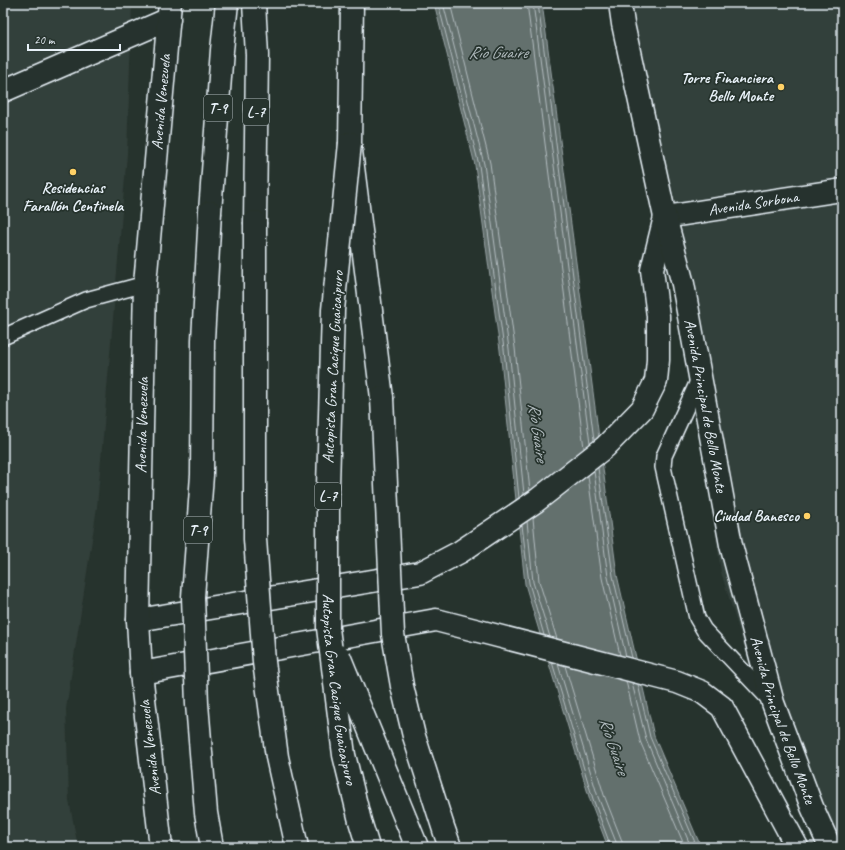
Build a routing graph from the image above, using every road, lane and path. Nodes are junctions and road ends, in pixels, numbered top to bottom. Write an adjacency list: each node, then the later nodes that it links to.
1 (227, 3): 18 (main road, T-9, bridge)
2 (254, 3): 19 (main road, L-7, bridge)
3 (352, 3): 7 (main road, Autopista Gran Cacique Guaicaipuro)
4 (620, 3): 9 (main road, Avenida Principal de Bello Monte)
5 (170, 11): 6 (main road); 10 (main road, Avenida Venezuela)
6 (3, 91)
7 (350, 143): 14 (main road, Autopista Gran Cacique Guaicaipuro / L-7, bridge); 22 (main road, bridge)
8 (842, 190): 9 (main road, Avenida Sorbona)
9 (666, 217): 12 (main road, Avenida Principal de Bello Monte); 13 (main road)
10 (144, 284): 11 (lane); 13 (main road, Avenida Venezuela)
11 (3, 337)
12 (701, 376): 16 (main road, Avenida Principal de Bello Monte); 16 (lane)
13 (138, 620): 15 (main road, Avenida Venezuela)
14 (328, 628): 20 (main road, Autopista Gran Cacique Guaicaipuro / L-7, bridge); 21 (main road, bridge)
15 (141, 673): 17 (main road, Avenida Venezuela); 23 (main road)
16 (773, 703): 24 (main road, Avenida Principal de Bello Monte)
17 (161, 847)
18 (212, 847)
19 (297, 847)
20 (368, 847)
21 (417, 847)
22 (450, 847)
23 (797, 847)
24 (830, 847)

